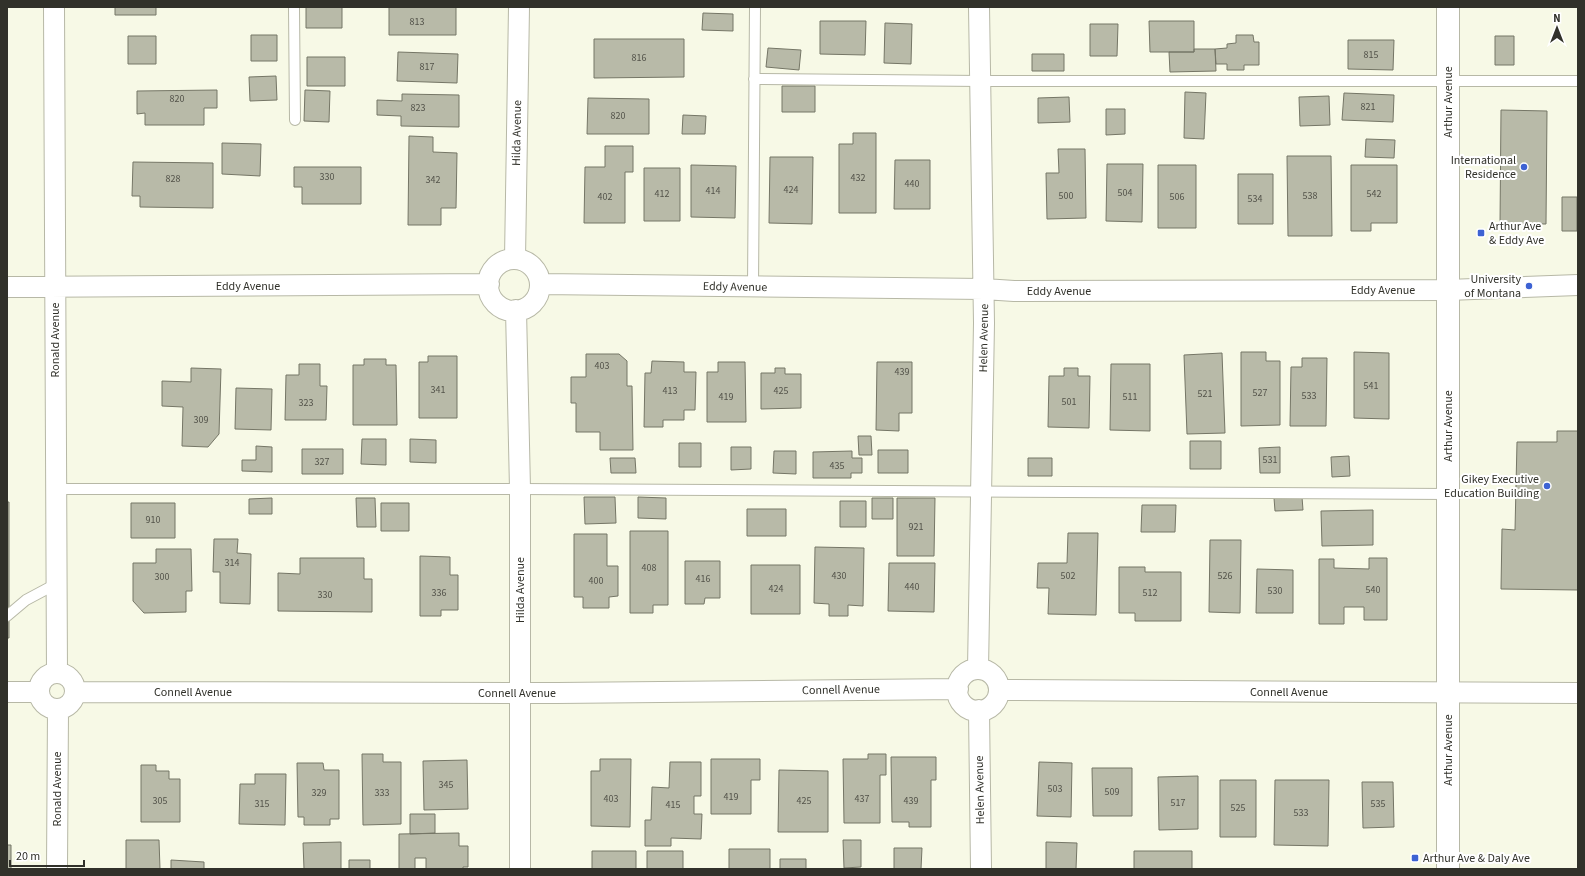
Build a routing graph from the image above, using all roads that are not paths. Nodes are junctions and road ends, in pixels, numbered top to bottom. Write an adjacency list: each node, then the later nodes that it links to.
1 (54, 7): 17 (street, Ronald Avenue)
2 (294, 7): 11 (lane)
3 (519, 7): 12 (street, Hilda Avenue)
4 (755, 7): 7 (lane)
5 (979, 7): 9 (street, Helen Avenue)
6 (1448, 7): 8 (street, Arthur Avenue)
7 (754, 79): 9 (lane); 18 (lane)
8 (1448, 80): 9 (lane); 10 (lane); 20 (street, Arthur Avenue)
9 (981, 81): 19 (street, Helen Avenue)
10 (1578, 81)
11 (295, 120)
12 (515, 259): 13 (street); 14 (street)
13 (489, 284): 17 (street, Eddy Avenue); 21 (street)
14 (540, 284): 18 (street, Eddy Avenue); 21 (street)
15 (1578, 285): 20 (street, Eddy Avenue)
16 (7, 287): 17 (street, Eddy Avenue)
17 (54, 287): 22 (street, Ronald Avenue)
18 (753, 287): 19 (street, Eddy Avenue)
19 (984, 289): 20 (street, Eddy Avenue); 24 (street, Helen Avenue)
20 (1448, 290): 25 (street, Arthur Avenue)
21 (516, 310): 23 (street, Hilda Avenue)
22 (55, 489): 23 (lane); 26 (street, Ronald Avenue)
23 (520, 489): 24 (lane); 35 (street, Hilda Avenue)
24 (982, 492): 25 (lane); 28 (street, Helen Avenue)
25 (1448, 494): 36 (street, Arthur Avenue)
26 (56, 584): 27 (lane); 29 (street, Ronald Avenue)
27 (7, 616)
28 (978, 669): 30 (street); 31 (street)
29 (57, 673): 33 (street); 34 (street)
30 (958, 689): 35 (street, Connell Avenue); 39 (street)
31 (999, 690): 36 (street, Connell Avenue); 39 (street)
32 (7, 692): 33 (street)
33 (39, 692): 38 (street)
34 (76, 692): 35 (street, Connell Avenue); 38 (street)
35 (520, 692): 41 (street, Hilda Avenue)
36 (1448, 692): 37 (street, Connell Avenue); 43 (street, Arthur Avenue)
37 (1578, 693)
38 (58, 710): 40 (street, Ronald Avenue)
39 (979, 710): 42 (street, Helen Avenue)
40 (57, 869)
41 (520, 869)
42 (981, 869)
43 (1448, 869)

